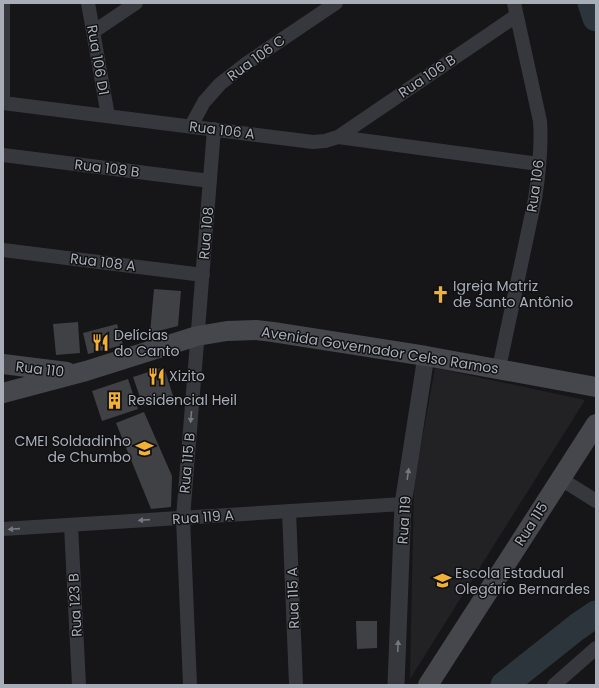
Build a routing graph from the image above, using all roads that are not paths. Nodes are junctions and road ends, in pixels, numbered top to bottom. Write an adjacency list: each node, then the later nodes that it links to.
1 (3, 3): 7 (street, Rua 106 A)
2 (88, 3): 6 (street, Rua 106 D1)
3 (136, 3): 6 (street)
4 (336, 3): 8 (street, Rua 106 C)
5 (515, 9): 10 (street, Rua 106 B); 12 (street, Rua 106)
6 (93, 32): 7 (street, Rua 106 D1)
7 (108, 116): 8 (street, Rua 106 A)
8 (191, 126): 9 (street, Rua 106 A)
9 (214, 129): 10 (street, Rua 106 A); 13 (street, Rua 108)
10 (338, 137): 12 (street, Rua 106 A)
11 (3, 155): 13 (street, Rua 108 B)
12 (539, 164): 19 (street, Rua 106)
13 (210, 181): 15 (street, Rua 108)
14 (3, 250): 15 (street, Rua 108 A)
15 (203, 274): 16 (street, Rua 108)
16 (197, 336): 17 (main road, Avenida Governador Celso Ramos); 20 (main road, Avenida Governador Celso Ramos); 28 (street, Rua 115 B, one-way to 28)
17 (426, 356): 19 (main road, Avenida Governador Celso Ramos); 26 (street, Rua 119, one-way to 17)
18 (3, 364): 20 (main road, Rua 110)
19 (499, 368): 21 (main road, Avenida Governador Celso Ramos)
20 (76, 373): 22 (main road, Avenida Governador Celso Ramos)
21 (596, 387)
22 (3, 392)
23 (596, 424): 24 (main road, Rua 115)
24 (561, 479): 25 (street); 36 (main road, Rua 115)
25 (596, 501)
26 (404, 504): 27 (street, Rua 119 A); 35 (street, Rua 119, one-way to 26)
27 (289, 511): 28 (street, Rua 119 A); 34 (street, Rua 115 A)
28 (183, 518): 29 (street, Rua 119 A, one-way to 29); 33 (street, Rua 115 B)
29 (71, 525): 30 (street, Rua 119 A, one-way to 30); 32 (street, Rua 123 B)
30 (3, 529)
31 (596, 648): 37 (street)
32 (79, 685)
33 (190, 685)
34 (296, 685)
35 (396, 685)
36 (428, 685)
37 (554, 685)

